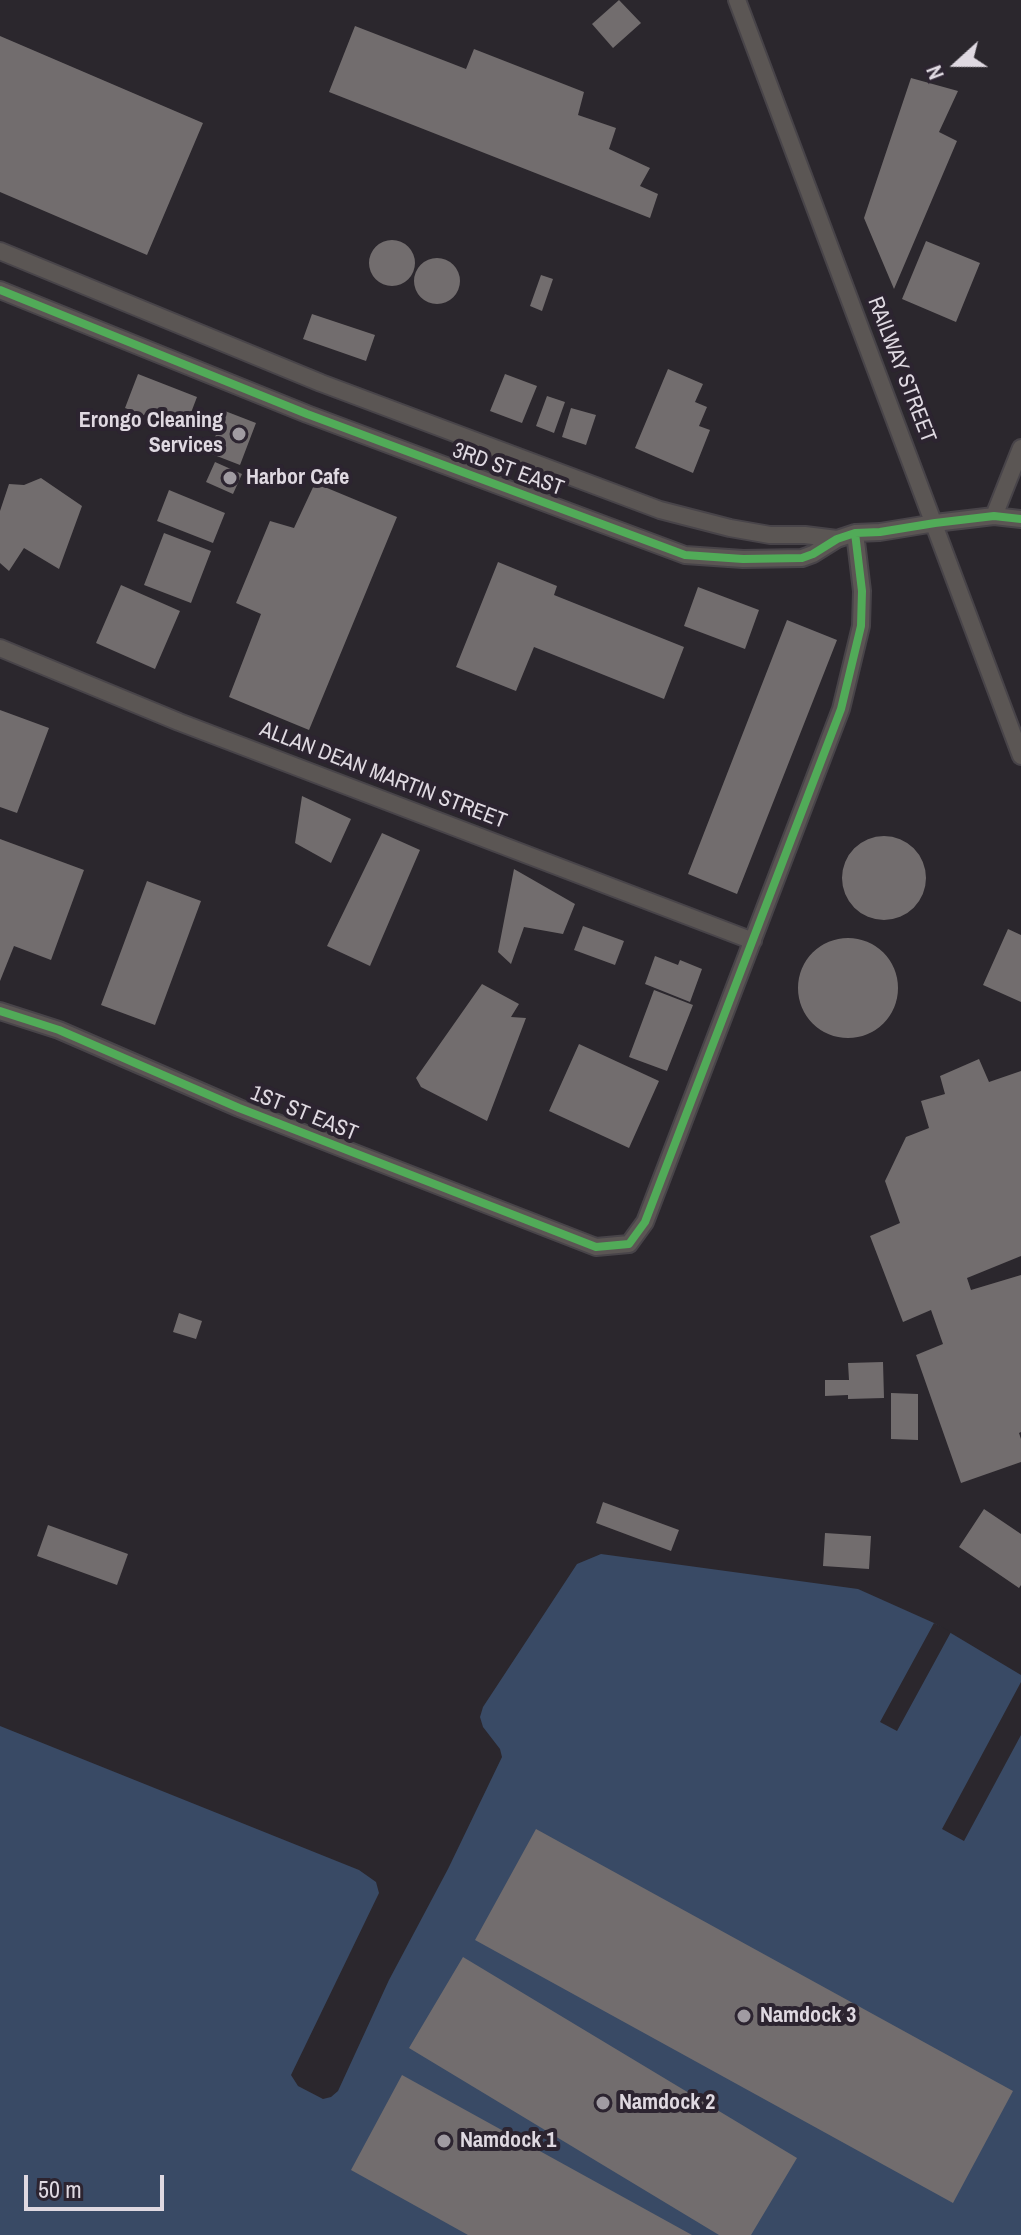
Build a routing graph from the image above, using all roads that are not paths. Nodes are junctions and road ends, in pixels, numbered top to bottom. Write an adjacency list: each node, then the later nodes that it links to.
1 (737, 0): 7 (street, RAILWAY STREET)
2 (0, 251): 9 (street, 3RD ST EAST)
3 (0, 290): 9 (street, 3RD ST EAST)
4 (1021, 448): 5 (street)
5 (994, 516): 6 (street, 3RD ST EAST); 7 (street, 3RD ST EAST)
6 (1021, 519)
7 (935, 523): 8 (street, 3RD ST EAST); 11 (street, RAILWAY STREET)
8 (855, 533): 9 (street, 3RD ST EAST); 12 (street)
9 (837, 539)
10 (0, 648): 12 (street, ALLAN DEAN MARTIN STREET)
11 (1021, 756)
12 (753, 941): 13 (street, 1ST ST EAST)
13 (0, 1011)

